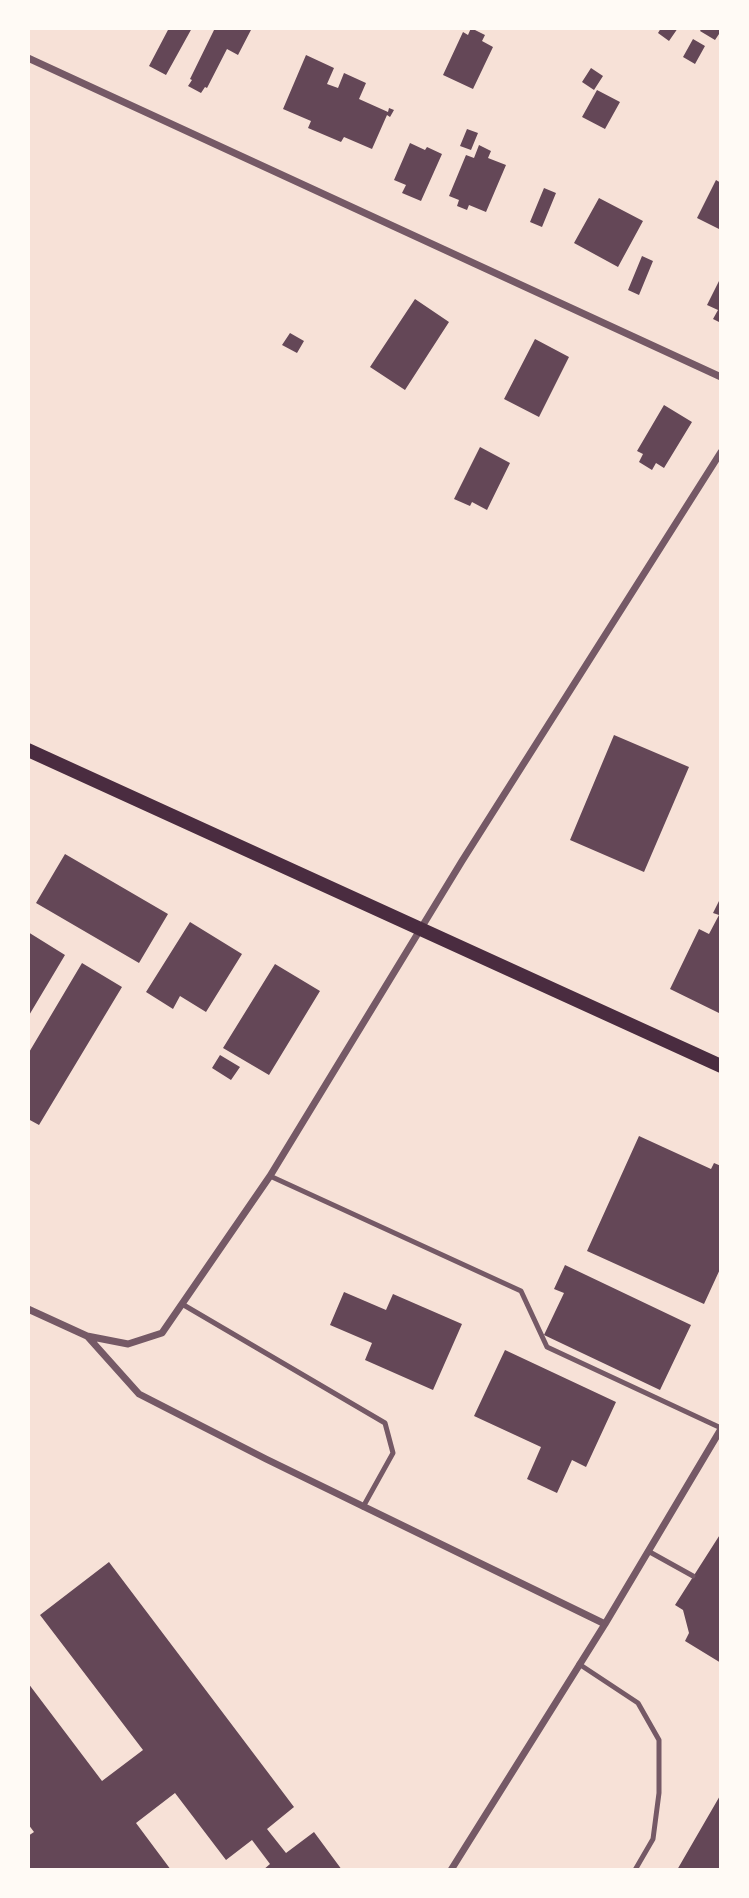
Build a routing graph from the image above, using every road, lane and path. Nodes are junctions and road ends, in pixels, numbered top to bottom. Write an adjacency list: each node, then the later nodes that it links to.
1 (28, 58): 2 (street)
2 (721, 377)
3 (721, 452): 5 (street)
4 (28, 750): 5 (main road)
5 (422, 929): 6 (main road); 7 (street)
6 (719, 1061)
7 (270, 1176): 8 (street); 11 (lane)
8 (182, 1304): 10 (street); 12 (lane)
9 (28, 1309): 10 (street)
10 (88, 1336): 12 (street)
11 (721, 1428): 13 (street)
12 (363, 1507): 15 (street)
13 (648, 1552): 14 (lane); 15 (street)
14 (693, 1576)
15 (605, 1624): 16 (street)
16 (579, 1664): 17 (street); 18 (lane)
17 (451, 1870)
18 (635, 1870)

